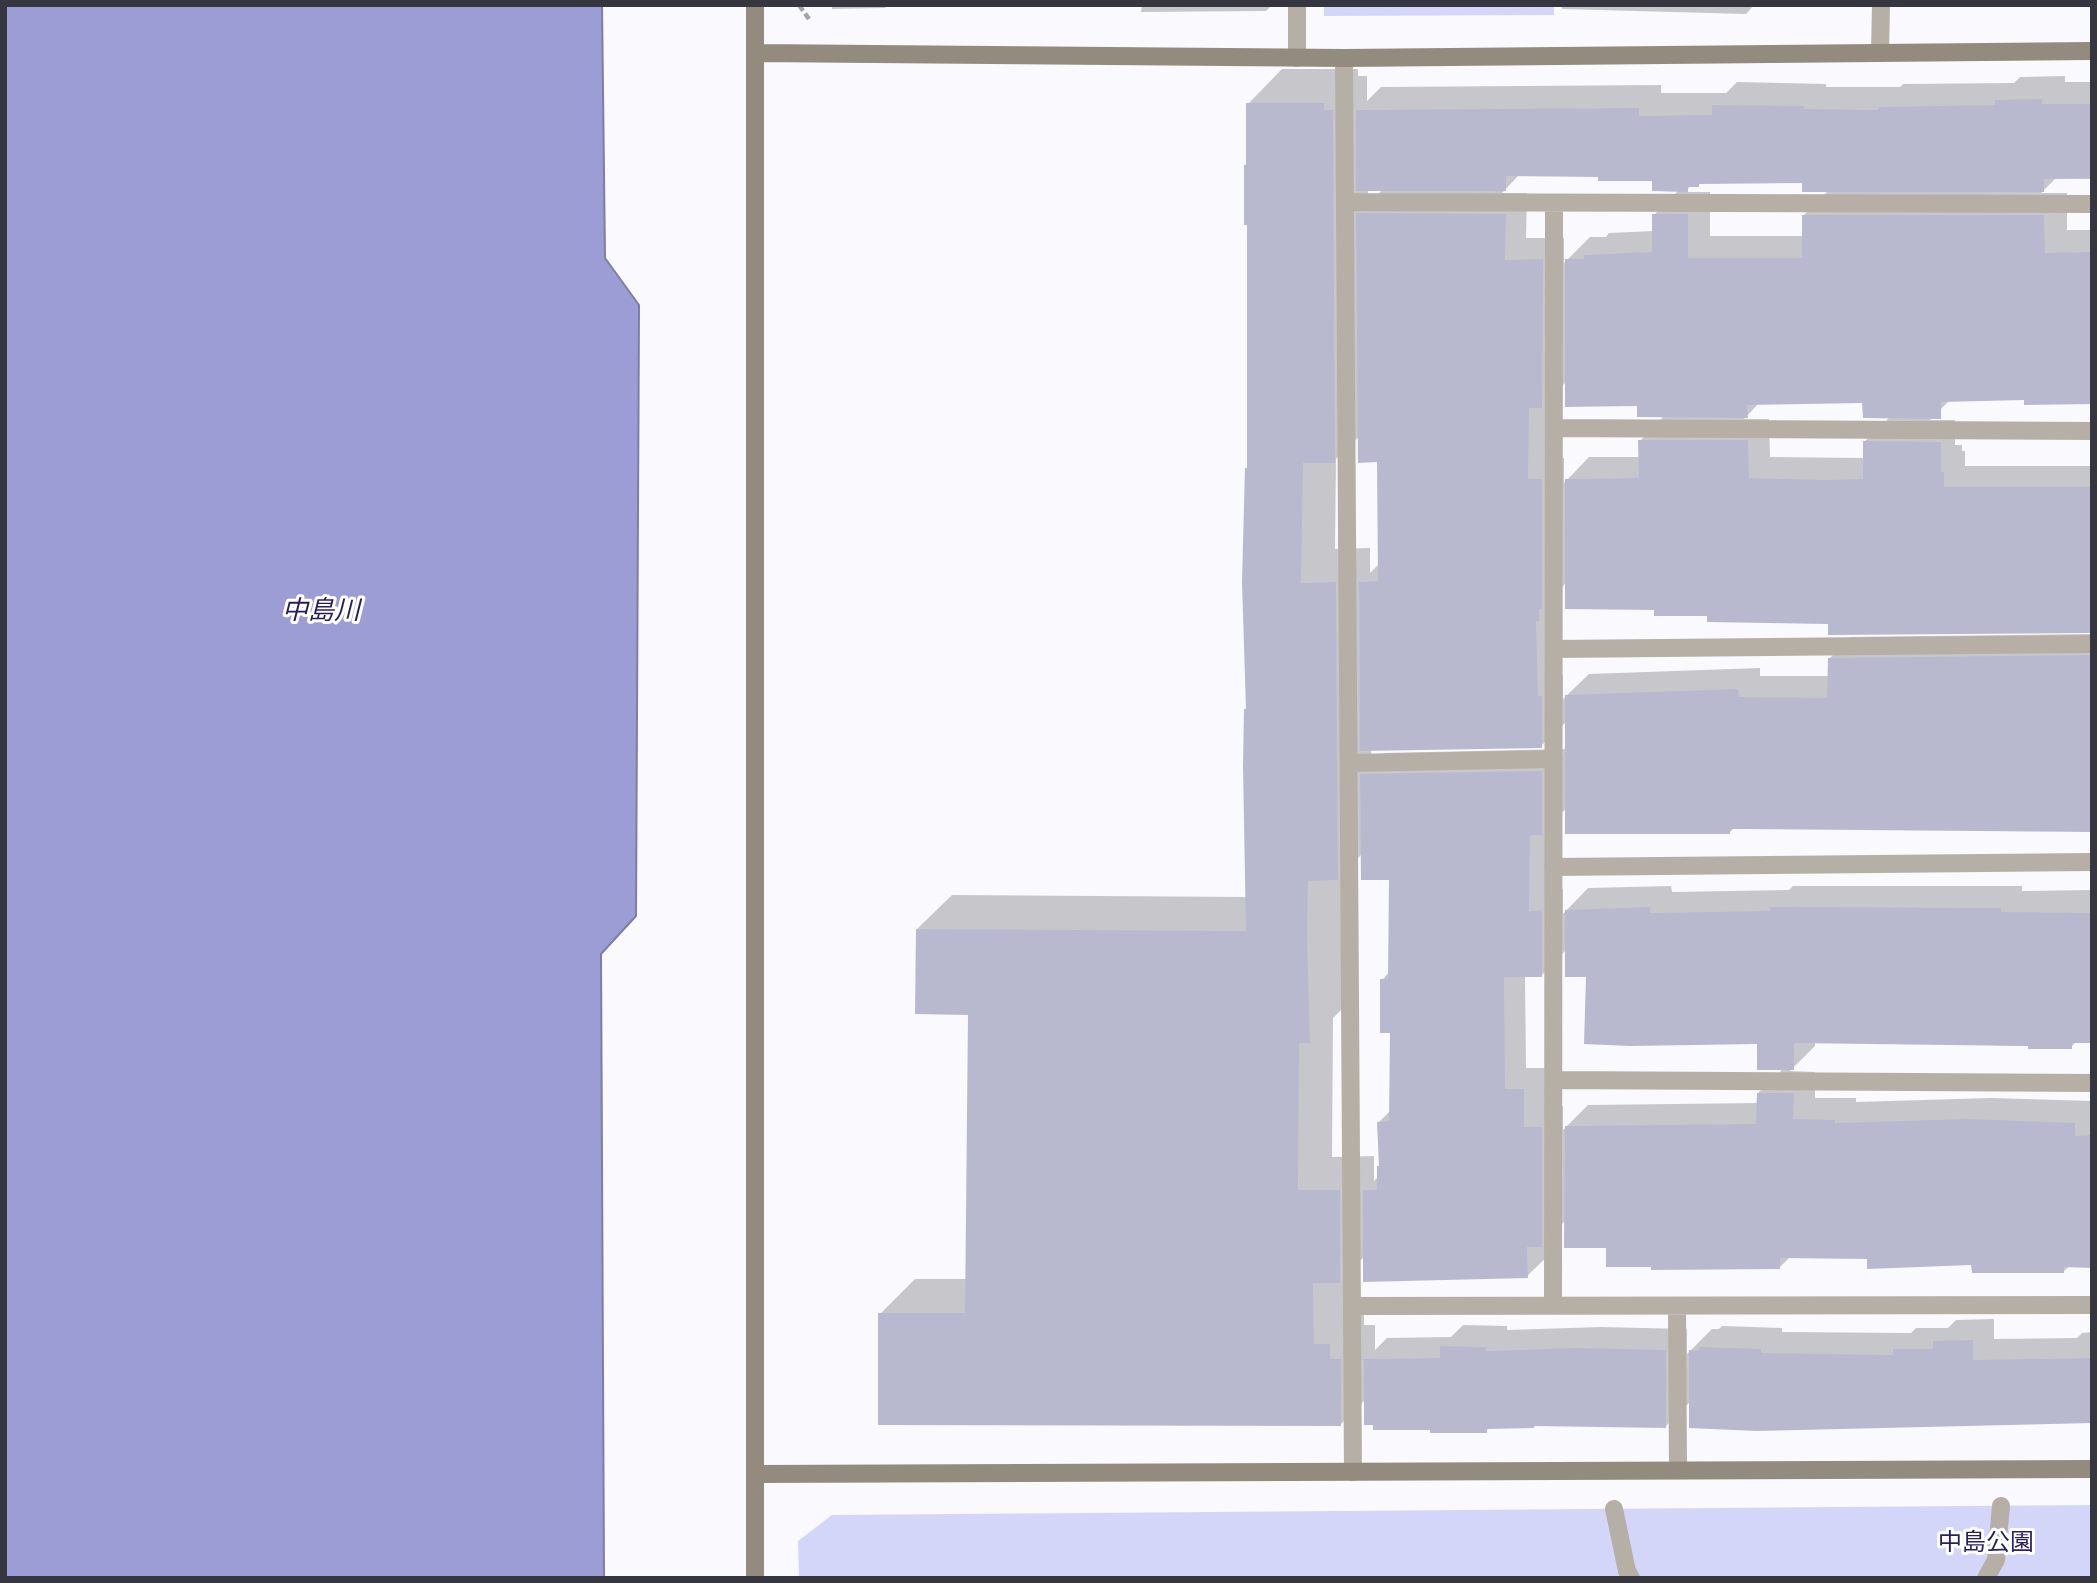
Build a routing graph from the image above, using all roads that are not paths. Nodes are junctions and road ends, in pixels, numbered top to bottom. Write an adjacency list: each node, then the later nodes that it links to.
1 (755, 5): 6 (street)
2 (1297, 5): 7 (street)
3 (1881, 5): 4 (street)
4 (1880, 51): 5 (street); 8 (street)
5 (2092, 51)
6 (756, 53): 7 (street); 29 (street)
7 (1297, 58): 8 (street)
8 (1344, 58): 9 (street)
9 (1345, 202): 10 (street); 17 (street)
10 (1555, 203): 11 (street); 12 (street)
11 (2092, 204)
12 (1554, 428): 13 (street); 15 (street)
13 (2092, 431)
14 (2092, 644): 15 (street)
15 (1554, 649): 16 (street)
16 (1555, 759): 17 (street); 19 (street)
17 (1349, 763): 24 (street)
18 (2092, 862): 19 (street)
19 (1553, 866): 20 (street)
20 (1553, 1080): 21 (street); 22 (street)
21 (2092, 1083)
22 (1553, 1305): 24 (street); 25 (street)
23 (2092, 1305): 25 (street)
24 (1352, 1306): 28 (street)
25 (1677, 1306): 27 (street)
26 (2092, 1469): 27 (street)
27 (1678, 1470): 28 (street)
28 (1353, 1472): 29 (street)
29 (755, 1474): 32 (street)
30 (2001, 1506): 34 (street)
31 (1614, 1509): 33 (street)
32 (755, 1578)
33 (1631, 1578)
34 (1986, 1578)

